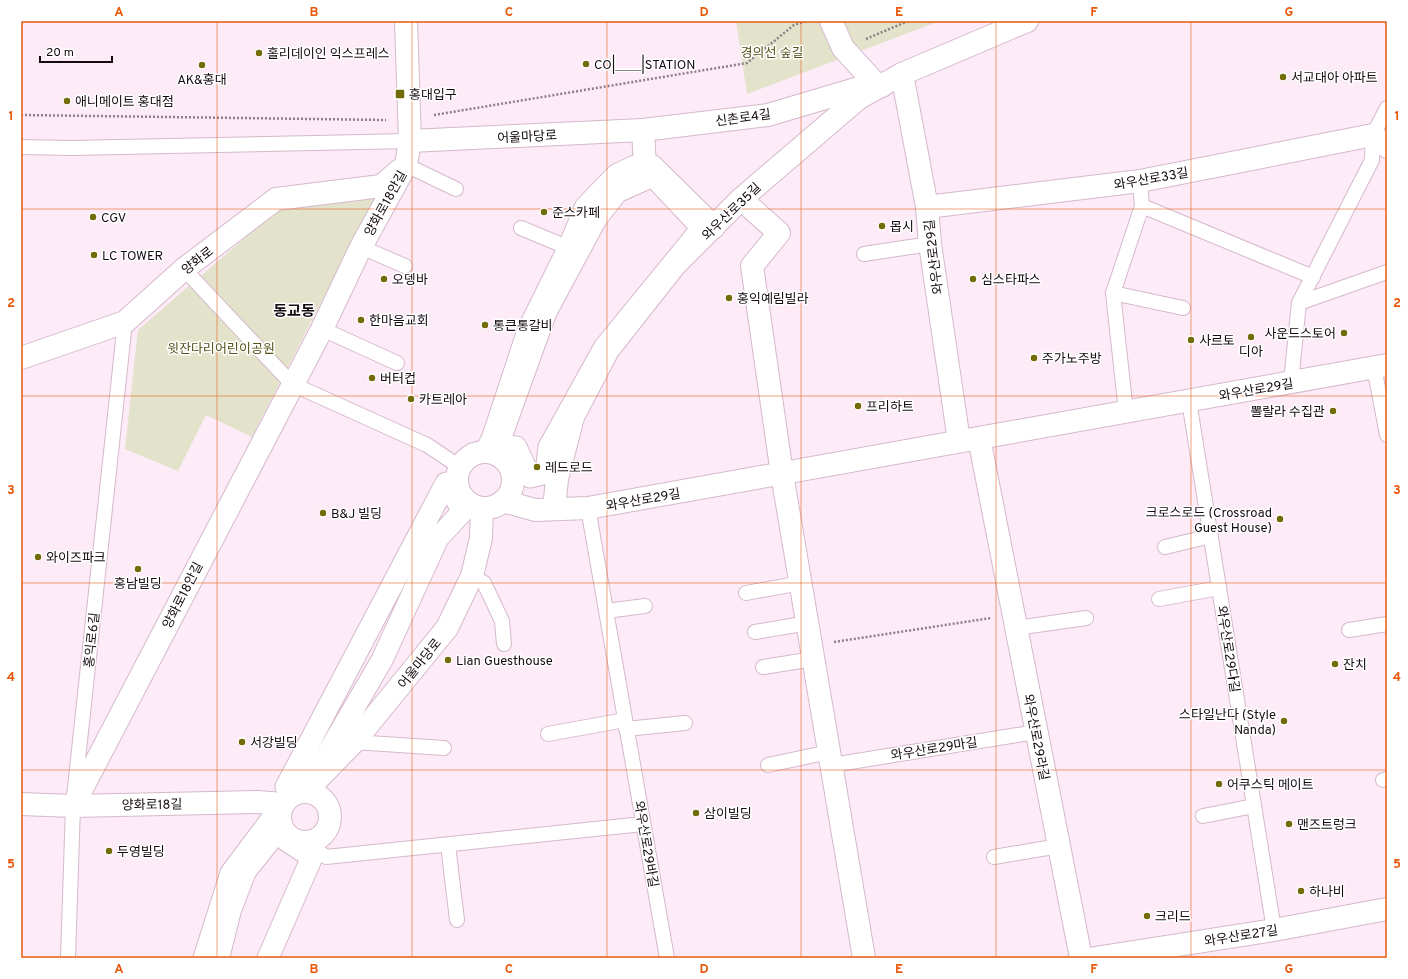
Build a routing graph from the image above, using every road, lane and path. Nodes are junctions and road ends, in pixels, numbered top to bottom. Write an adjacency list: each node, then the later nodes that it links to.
1 (406, 21): 10 (street)
2 (831, 21): 5 (street)
3 (908, 21): 5 (path)
4 (1027, 21): 6 (street, 와우산로35길)
5 (843, 48): 7 (street)
6 (902, 74): 7 (street, 와우산로35길); 19 (street, 와우산로29길)
7 (879, 84): 9 (street, 신촌로4길); 17 (street, 와우산로35길)
8 (1387, 108): 11 (lane)
9 (643, 130): 10 (street, 어울마당로); 14 (street)
10 (410, 141): 12 (lane); 13 (street)
11 (1380, 141): 15 (street, 와우산로33길); 29 (lane)
12 (21, 147)
13 (406, 165): 16 (lane, 양화로18안길); 23 (street, 양화로18안길); 27 (street, 양화로)
14 (649, 171): 14 (street); 20 (street); 24 (street)
15 (1140, 181): 18 (lane); 19 (street, 와우산로33길)
16 (456, 189)
17 (741, 199): 20 (street, 와우산로35길); 46 (street)
18 (1142, 206): 29 (lane); 30 (lane)
19 (927, 207): 22 (street, 와우산로29길)
20 (714, 227): 50 (street, 와우산로35길)
21 (521, 228): 24 (lane)
22 (930, 244): 25 (lane); 43 (street, 와우산로29길)
23 (361, 247): 26 (lane, 양화로18안길); 34 (street, 양화로18안길)
24 (569, 248): 44 (street)
25 (864, 254)
26 (404, 266)
27 (184, 269): 33 (street, 양화로); 39 (lane)
28 (1387, 272): 31 (lane)
29 (1313, 277): 31 (lane)
30 (1113, 293): 32 (lane); 41 (lane)
31 (1299, 303): 38 (lane)
32 (1183, 308)
33 (125, 322): 35 (street, 양화로); 80 (lane, 홍익로6길)
34 (322, 329): 36 (lane); 39 (street, 양화로18안길)
35 (21, 358)
36 (397, 364)
37 (1380, 366): 38 (street, 와우산로29길); 42 (lane)
38 (1291, 382): 40 (street, 와우산로29길)
39 (292, 384): 45 (lane); 80 (street, 양화로18안길)
40 (1189, 401): 41 (street, 와우산로29길); 51 (lane, 와우산로29다길)
41 (1126, 412): 43 (street, 와우산로29길)
42 (1387, 435)
43 (969, 440): 46 (street, 와우산로29길); 61 (street, 와우산로29라길)
44 (486, 452): 45 (street); 47 (street)
45 (460, 467): 48 (street)
46 (782, 474): 49 (street, 와우산로29길); 54 (street)
47 (503, 502): 48 (street); 50 (street, 와우산로29길)
48 (482, 508): 53 (street, 어울마당로)
49 (588, 508): 50 (street, 와우산로29길); 59 (lane, 와우산로29바길)
50 (554, 509)
51 (1211, 536): 52 (lane); 55 (lane, 와우산로29다길)
52 (1165, 547)
53 (472, 576): 66 (lane); 73 (street, 어울마당로)
54 (801, 583): 56 (lane); 62 (street)
55 (1219, 588): 57 (lane, 와우산로29다길); 81 (lane, 와우산로29다길)
56 (746, 593)
57 (1159, 599)
58 (645, 606): 59 (lane)
59 (606, 612): 70 (lane, 와우산로29바길)
60 (1086, 618): 61 (lane)
61 (1015, 621): 67 (path); 71 (street, 와우산로29라길)
62 (808, 622): 65 (lane); 67 (street)
63 (1387, 624): 64 (lane)
64 (1349, 630)
65 (755, 632)
66 (504, 644)
67 (813, 652): 68 (lane); 75 (street)
68 (763, 667)
69 (685, 723): 70 (lane)
70 (626, 725): 72 (lane); 83 (lane, 와우산로29바길)
71 (1036, 732): 75 (lane, 와우산로29마길); 87 (street, 와우산로29라길)
72 (548, 734)
73 (354, 742): 74 (lane); 77 (street, 어울마당로)
74 (444, 748)
75 (831, 758): 76 (lane, 와우산로29마길); 97 (street)
76 (768, 765)
77 (305, 792): 77 (street); 79 (street); 85 (street)
78 (21, 804): 80 (street, 양화로18길)
79 (283, 804): 80 (street, 양화로18길); 84 (street)
80 (73, 806): 92 (lane, 홍익로6길)
81 (1254, 806): 82 (lane); 91 (lane, 와우산로29다길)
82 (1203, 816)
83 (643, 824): 86 (lane); 96 (lane, 와우산로29바길)
84 (281, 826): 85 (street); 94 (street)
85 (311, 842): 86 (lane)
86 (448, 845): 90 (lane)
87 (1059, 846): 88 (lane); 98 (street, 와우산로29라길)
88 (994, 857)
89 (1387, 909): 91 (street, 와우산로27길)
90 (457, 920)
91 (1274, 930): 99 (street, 와우산로27길)
92 (68, 958)
93 (204, 958): 95 (street)
94 (218, 958)
95 (268, 958)
96 (667, 958)
97 (864, 958)
98 (1081, 958)
99 (1095, 958)

